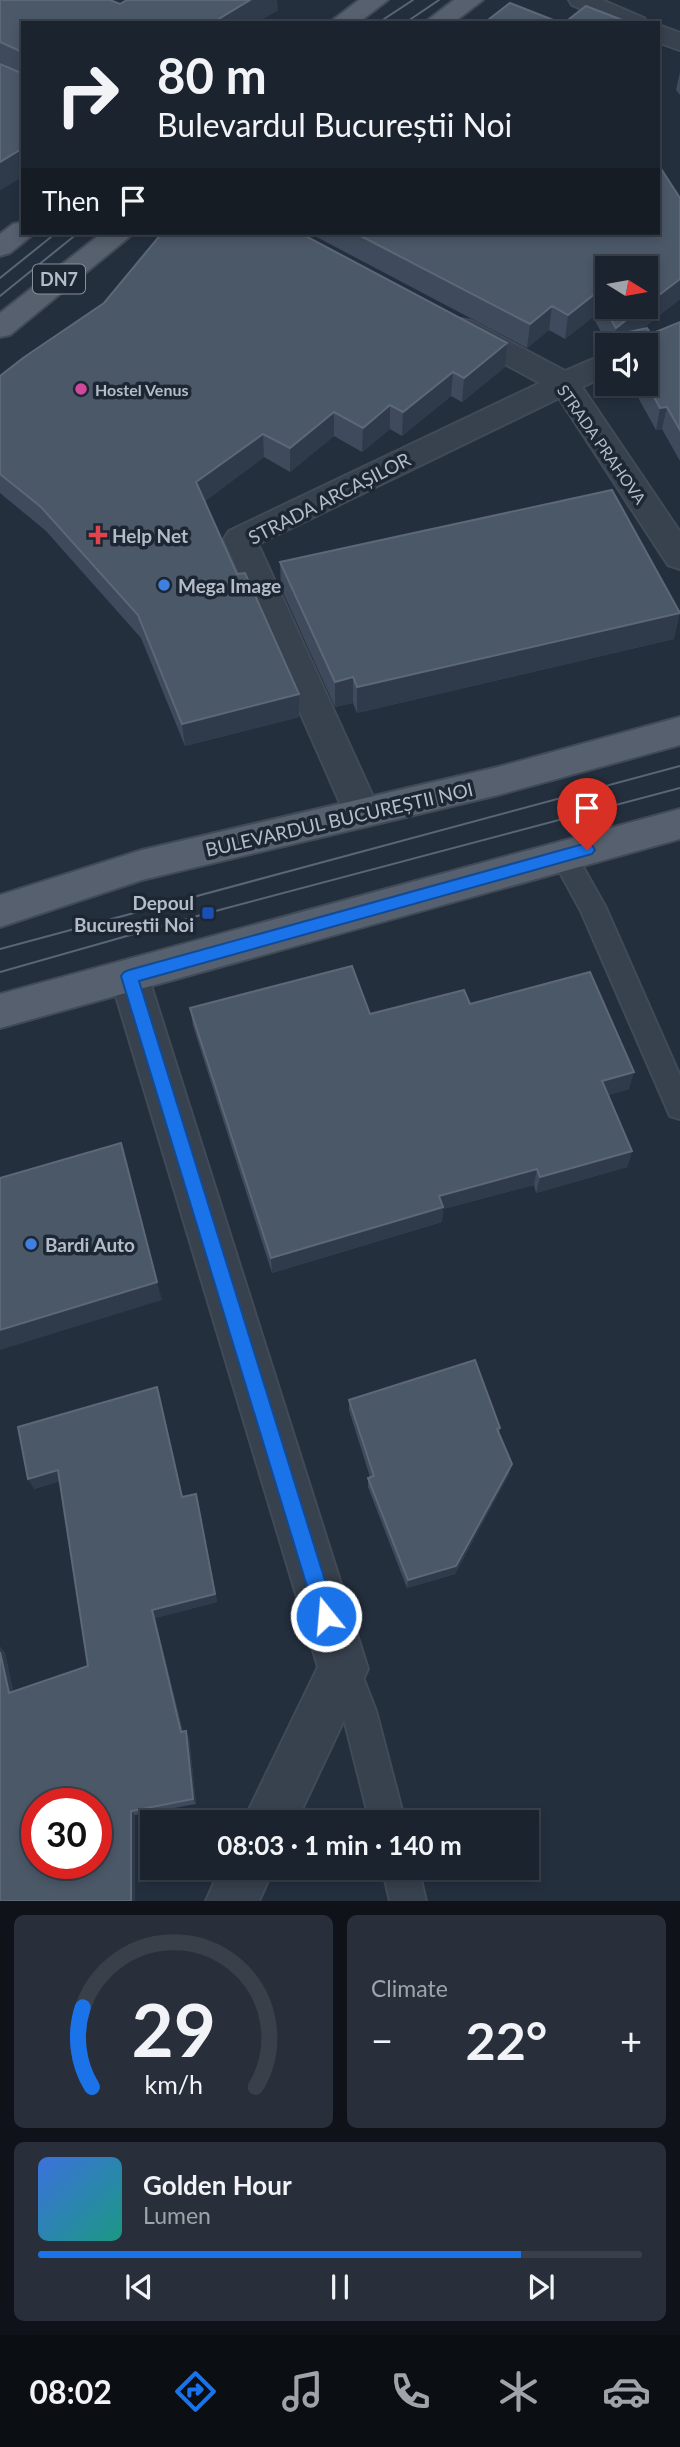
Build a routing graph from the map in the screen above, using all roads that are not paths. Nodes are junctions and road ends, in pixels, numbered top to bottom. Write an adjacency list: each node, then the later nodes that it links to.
1 (376, 0): 4 (main road)
2 (471, 0): 5 (main road)
3 (581, 0): 6 (street)
4 (344, 21)
5 (439, 21)
6 (630, 21)
7 (660, 34): 8 (street)
8 (680, 42)
9 (21, 231): 11 (main road)
10 (117, 235): 13 (main road, DN7)
11 (0, 247)
12 (442, 317): 15 (street, STRADA PRAHOVA)
13 (0, 328)
14 (595, 368): 15 (street, STRADA ARCAȘILOR)
15 (564, 383): 16 (street, STRADA PRAHOVA); 18 (street, STRADA ARCAȘILOR)
16 (680, 557)
17 (680, 731): 18 (main road, BULEVARDUL BUCUREȘTII NOI)
18 (362, 812): 21 (main road, BULEVARDUL BUCUREȘTII NOI)
19 (680, 824): 20 (main road)
20 (564, 856): 22 (main road); 24 (lane)
21 (0, 911)
22 (129, 976): 23 (main road); 25 (street)
23 (0, 1011)
24 (680, 1107)
25 (343, 1669): 26 (street); 27 (lane)
26 (276, 1810)
27 (385, 1810)
28 (242, 1880): 30 (street)
29 (403, 1880): 31 (lane)
30 (232, 1901)
31 (408, 1901)

